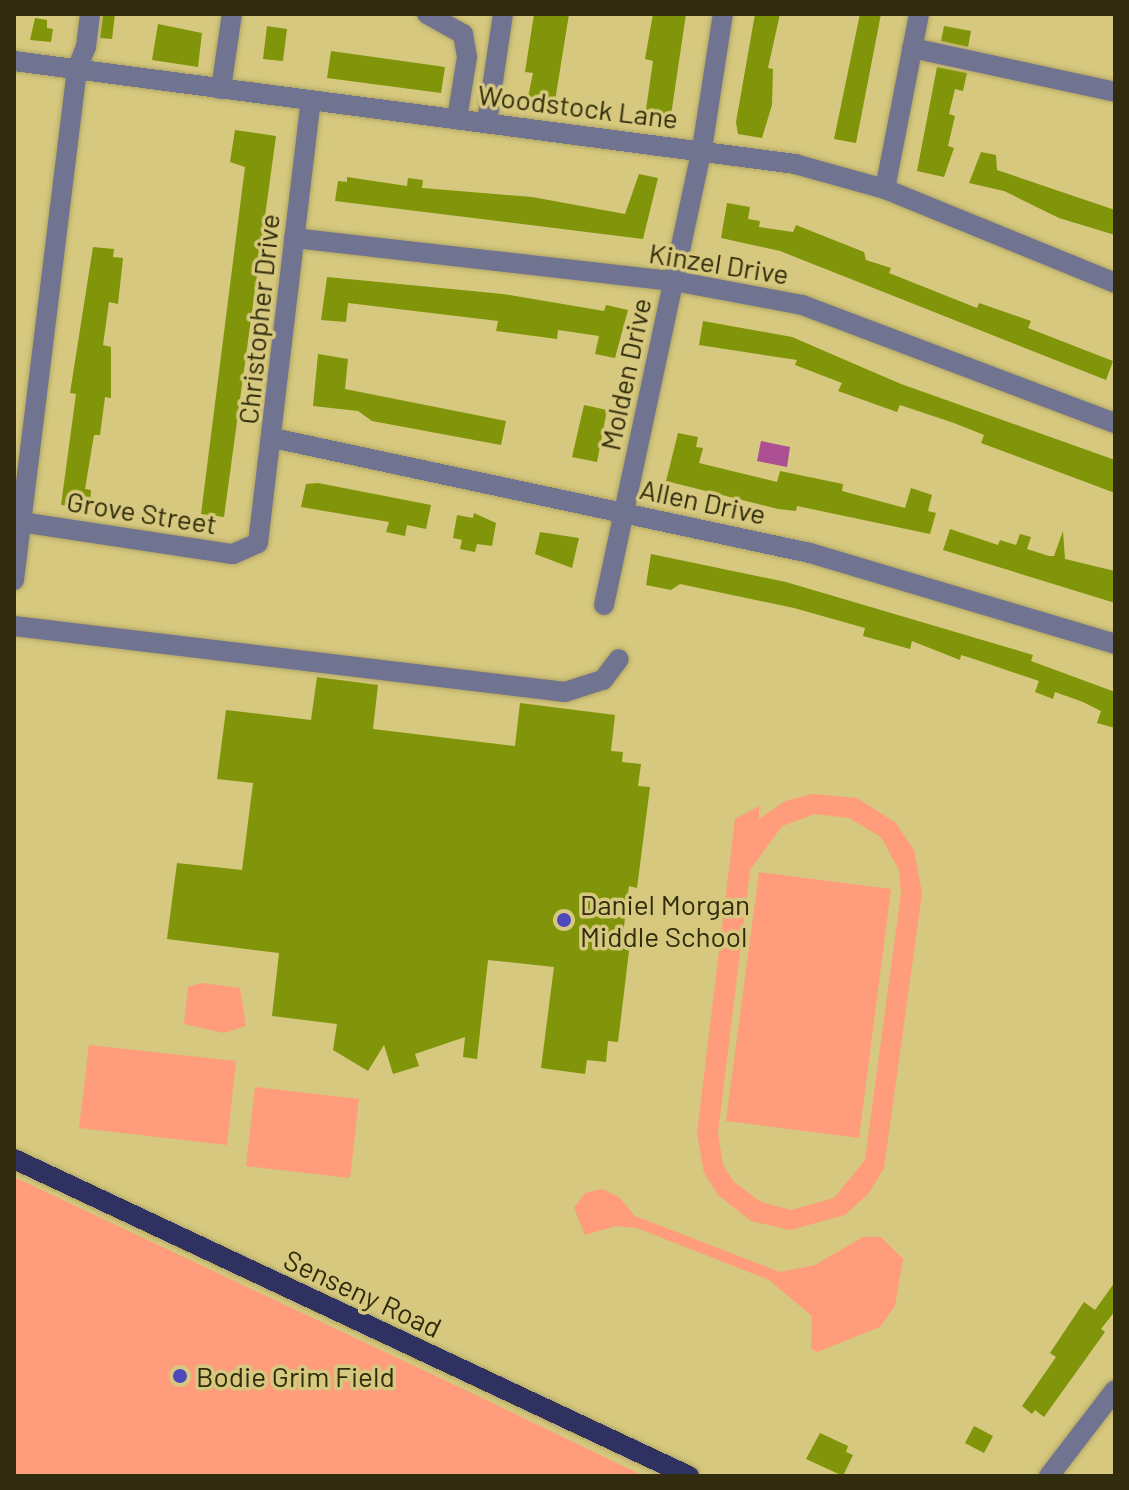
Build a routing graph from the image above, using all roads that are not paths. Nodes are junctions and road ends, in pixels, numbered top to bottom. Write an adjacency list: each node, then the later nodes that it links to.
1 (90, 14): 9 (street)
2 (232, 14): 10 (street)
3 (427, 14): 13 (street)
4 (503, 14): 14 (street)
5 (723, 14): 15 (street, Molden Drive)
6 (919, 14): 7 (street)
7 (912, 48): 11 (street); 16 (street)
8 (14, 61): 9 (street, Woodstock Lane)
9 (77, 69): 10 (street, Woodstock Lane); 23 (street)
10 (221, 89): 12 (street, Woodstock Lane)
11 (1115, 92)
12 (311, 100): 13 (street, Woodstock Lane); 17 (street, Christopher Drive)
13 (457, 119): 14 (street, Woodstock Lane)
14 (487, 122): 15 (street, Woodstock Lane)
15 (702, 149): 16 (street, Woodstock Lane); 18 (street, Molden Drive)
16 (885, 189): 19 (street, Woodstock Lane)
17 (294, 238): 18 (street, Kinzel Drive); 21 (street, Christopher Drive)
18 (674, 281): 20 (street, Kinzel Drive); 22 (street, Molden Drive)
19 (1115, 283)
20 (1115, 423)
21 (273, 438): 22 (street, Allen Drive); 24 (street, Christopher Drive)
22 (624, 513): 26 (street, Molden Drive); 28 (street, Allen Drive)
23 (18, 521): 24 (street, Grove Street); 25 (street)
24 (258, 543)
25 (14, 580)
26 (604, 605)
27 (14, 626): 29 (street)
28 (1115, 644)
29 (619, 659)
30 (14, 1159): 32 (main road, Senseny Road)
31 (1115, 1390): 33 (street)
32 (689, 1476)
33 (1049, 1476)

